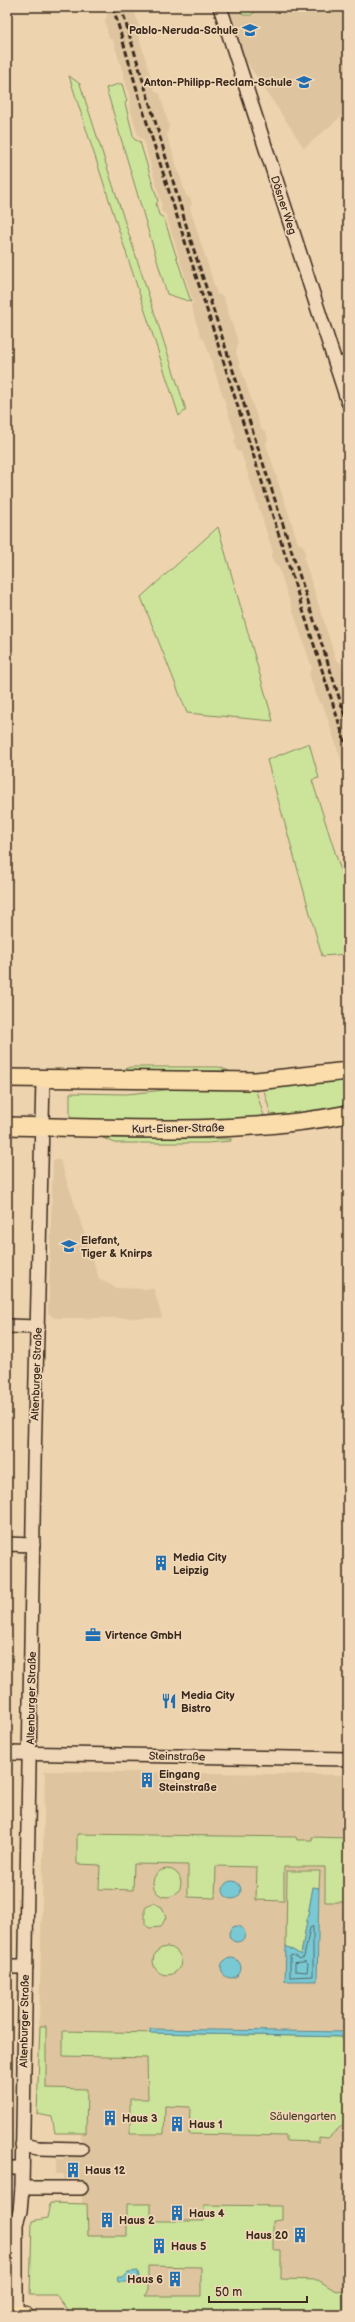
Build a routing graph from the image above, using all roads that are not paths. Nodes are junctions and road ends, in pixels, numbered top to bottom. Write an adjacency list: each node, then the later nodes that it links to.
1 (220, 7): 2 (street, Dösner Weg)
2 (343, 364): 3 (street, Dösner Weg)
3 (348, 402)
4 (348, 1071): 6 (main road)
5 (7, 1078): 6 (main road)
6 (43, 1079): 9 (street, Altenburger Straße)
7 (348, 1114): 9 (main road, Kurt-Eisner-Straße)
8 (7, 1126): 9 (main road, Kurt-Eisner-Straße)
9 (41, 1127): 11 (street, Altenburger Straße)
10 (7, 1326): 11 (street)
11 (38, 1327): 13 (street, Altenburger Straße)
12 (7, 1544): 13 (street)
13 (33, 1545): 15 (street, Altenburger Straße)
14 (7, 1753): 15 (street, Steinstraße)
15 (30, 1754): 16 (street, Steinstraße); 18 (street, Altenburger Straße)
16 (348, 1759)
17 (7, 1967): 18 (street)
18 (26, 1967): 19 (street, Altenburger Straße)
19 (22, 2145): 20 (street); 22 (street, Altenburger Straße)
20 (81, 2149)
21 (7, 2168): 22 (street)
22 (22, 2168): 23 (street, Altenburger Straße)
23 (22, 2188): 24 (street); 25 (street, Altenburger Straße)
24 (82, 2188)
25 (16, 2314)

